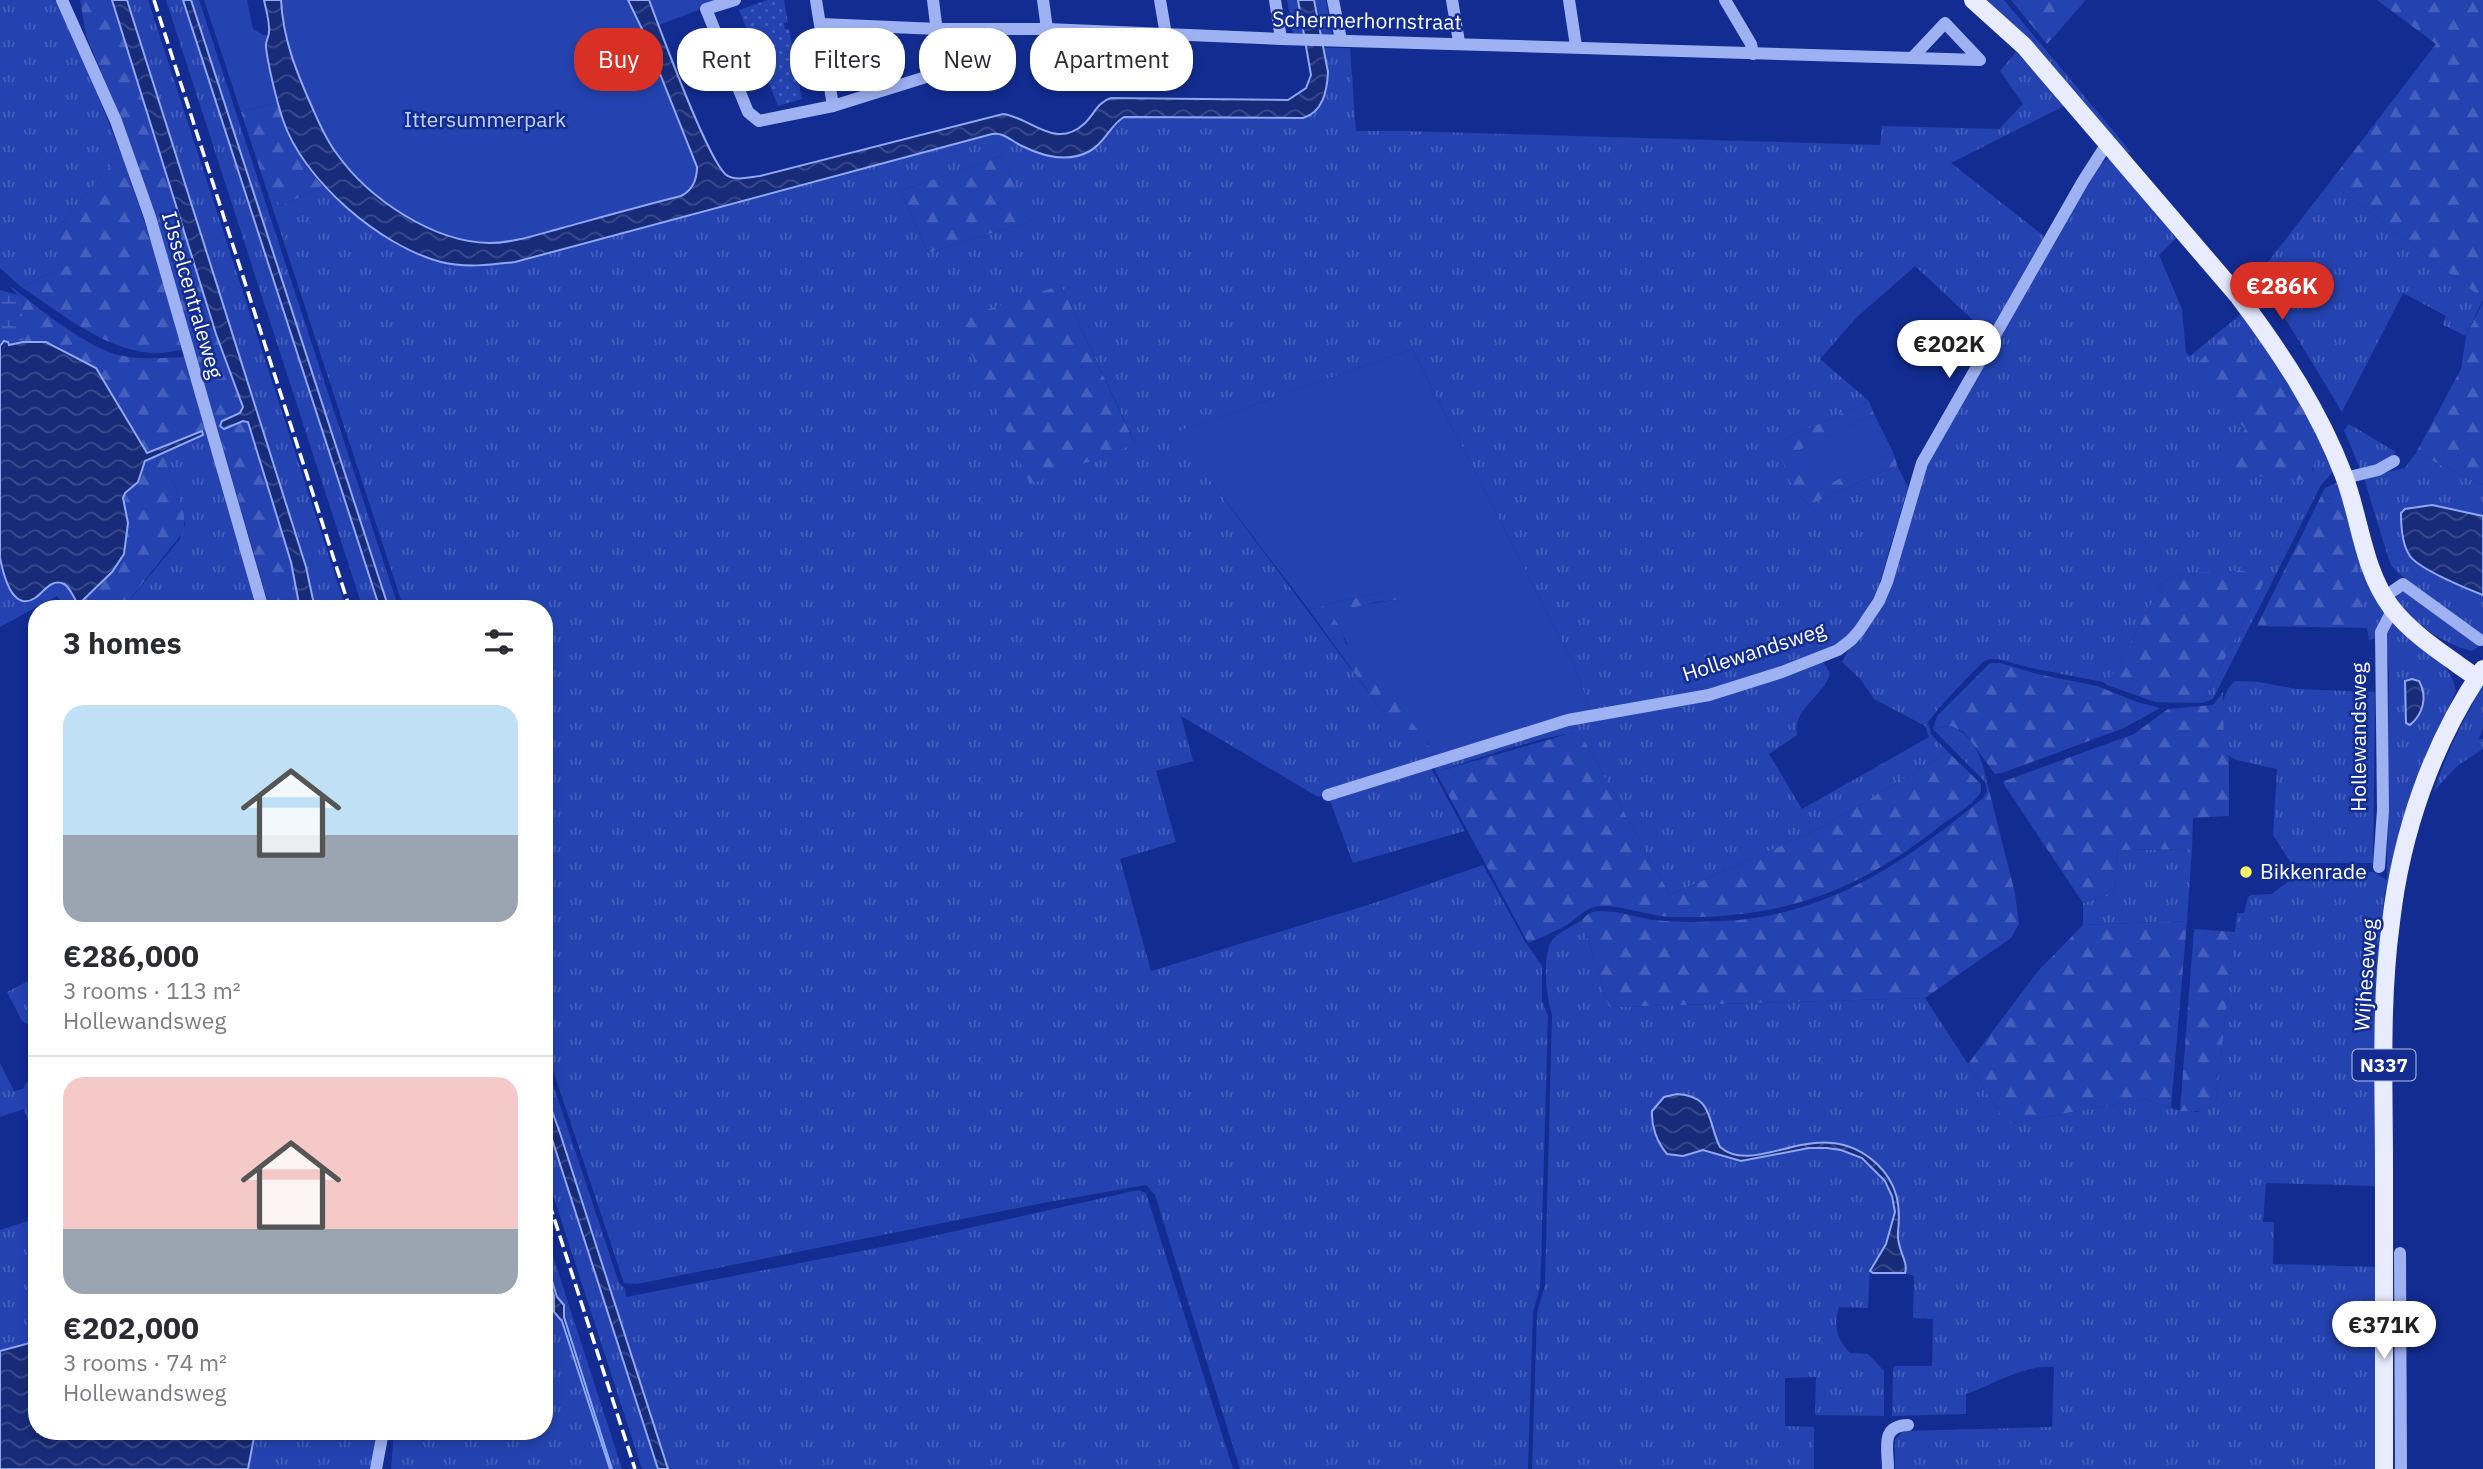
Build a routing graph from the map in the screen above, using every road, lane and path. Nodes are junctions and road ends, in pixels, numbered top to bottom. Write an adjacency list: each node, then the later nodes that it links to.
1 (62, 0): 30 (street, IJsselcentraleweg)
2 (735, 0): 26 (street)
3 (816, 0): 13 (street)
4 (933, 0): 15 (street)
5 (1043, 0): 16 (street)
6 (1160, 0): 17 (street)
7 (1275, 0): 19 (street)
8 (1333, 0): 20 (street)
9 (1452, 0): 21 (street)
10 (1569, 0): 22 (street)
11 (1725, 0): 23 (street)
12 (1973, 0): 27 (main road)
13 (821, 24): 14 (street, Schermerhornstraat); 26 (street)
14 (919, 28)
15 (938, 28)
16 (1047, 28)
17 (1165, 28)
18 (1193, 35): 19 (street, Schermerhornstraat)
19 (1282, 39): 20 (street, Schermerhornstraat)
20 (1341, 40): 21 (street, Schermerhornstraat)
21 (1459, 42): 22 (street, Schermerhornstraat)
22 (1576, 46): 23 (street, Schermerhornstraat)
23 (1753, 54): 24 (street, Schermerhornstraat)
24 (1912, 58): 24 (street, Schermerhornstraat)
25 (919, 79): 26 (street)
26 (833, 106)
27 (2108, 142): 29 (main road); 34 (street, Hollewandsweg)
28 (2393, 461): 29 (street)
29 (2345, 478): 31 (main road)
30 (259, 600)
31 (2388, 603): 32 (street); 33 (main road); 35 (street, Hollewandsweg)
32 (2480, 640)
33 (2480, 674): 41 (main road, Wijheseweg / N337)
34 (1328, 795)
35 (2379, 867)
36 (2400, 1252): 42 (street)
37 (1908, 1425): 40 (street)
38 (381, 1440): 39 (street)
39 (376, 1469)
40 (1888, 1469)
41 (2384, 1469)
42 (2401, 1469)

